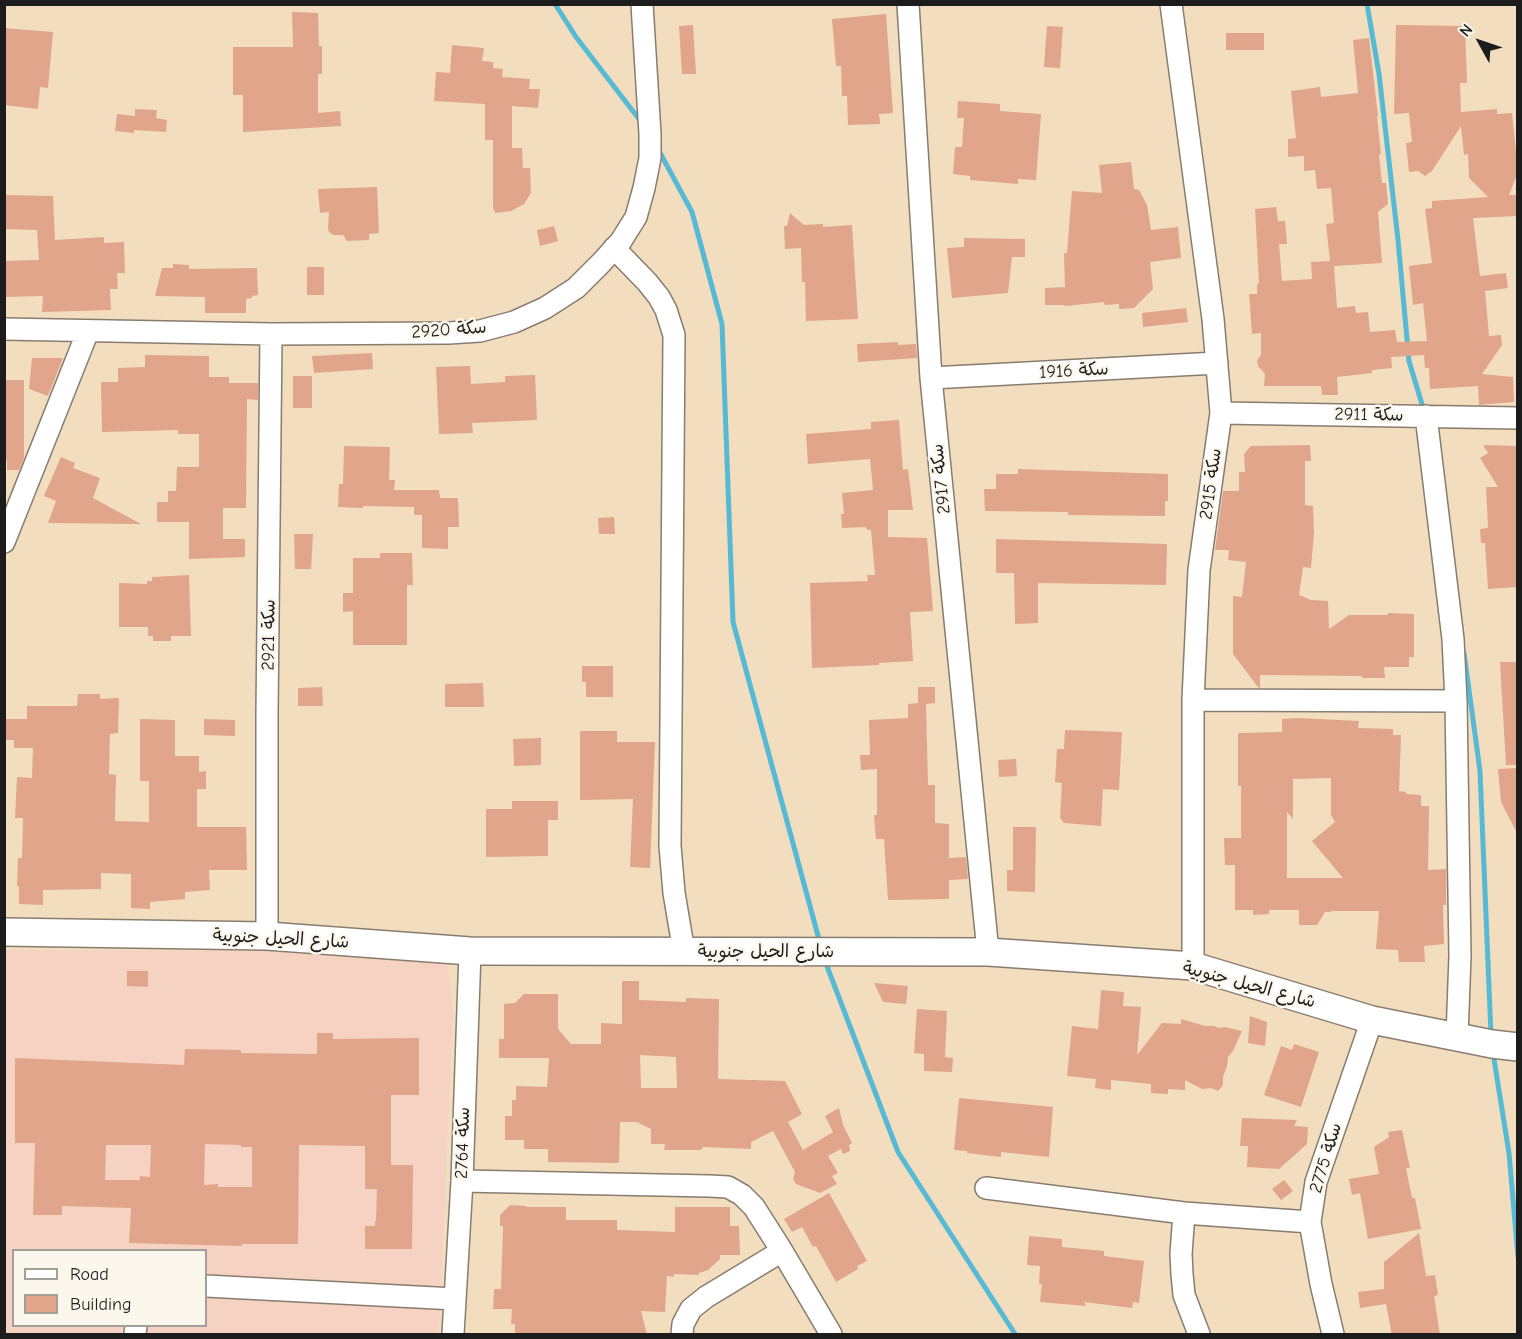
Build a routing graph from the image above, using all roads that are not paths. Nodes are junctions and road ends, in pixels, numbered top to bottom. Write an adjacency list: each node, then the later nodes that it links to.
1 (642, 4): 4 (street, سكة 2920)
2 (908, 4): 9 (street, سكة 2917)
3 (1171, 4): 8 (street, سكة 2915)
4 (614, 248): 7 (street, سكة 2920); 19 (street)
5 (4, 329): 6 (street, سكة 2920)
6 (88, 331): 7 (street, سكة 2920); 13 (street)
7 (272, 334): 17 (street, سكة 2921)
8 (1217, 363): 9 (street, سكة 1916); 10 (street, سكة 2915)
9 (931, 378): 20 (street, سكة 2917)
10 (1221, 412): 11 (street, سكة 2911); 14 (street, سكة 2915)
11 (1425, 416): 12 (street, سكة 2911); 15 (street)
12 (1518, 418)
13 (5, 539)
14 (1193, 700): 15 (street); 21 (street, سكة 2915)
15 (1456, 701): 23 (street)
16 (4, 932): 17 (street, شارع الحيل جنوبية)
17 (267, 936): 18 (street, شارع الحيل جنوبية)
18 (470, 951): 19 (street, شارع الحيل جنوبية); 25 (street, سكة 2764)
19 (684, 952): 20 (street, شارع الحيل جنوبية)
20 (988, 952): 21 (street, شارع الحيل جنوبية)
21 (1193, 966): 22 (street, شارع الحيل جنوبية)
22 (1372, 1020): 23 (street, شارع الحيل جنوبية); 28 (street, سكة 2775)
23 (1457, 1037): 24 (street, شارع الحيل جنوبية)
24 (1518, 1047)
25 (462, 1181): 29 (street); 31 (street, سكة 2764)
26 (986, 1188): 27 (street)
27 (1184, 1213): 28 (street); 35 (street)
28 (1310, 1222): 36 (street, سكة 2775)
29 (782, 1251): 33 (street); 34 (street)
30 (207, 1286): 31 (street)
31 (455, 1299): 32 (street, سكة 2764)
32 (453, 1335)
33 (682, 1335)
34 (831, 1335)
35 (1199, 1335)
36 (1333, 1335)

